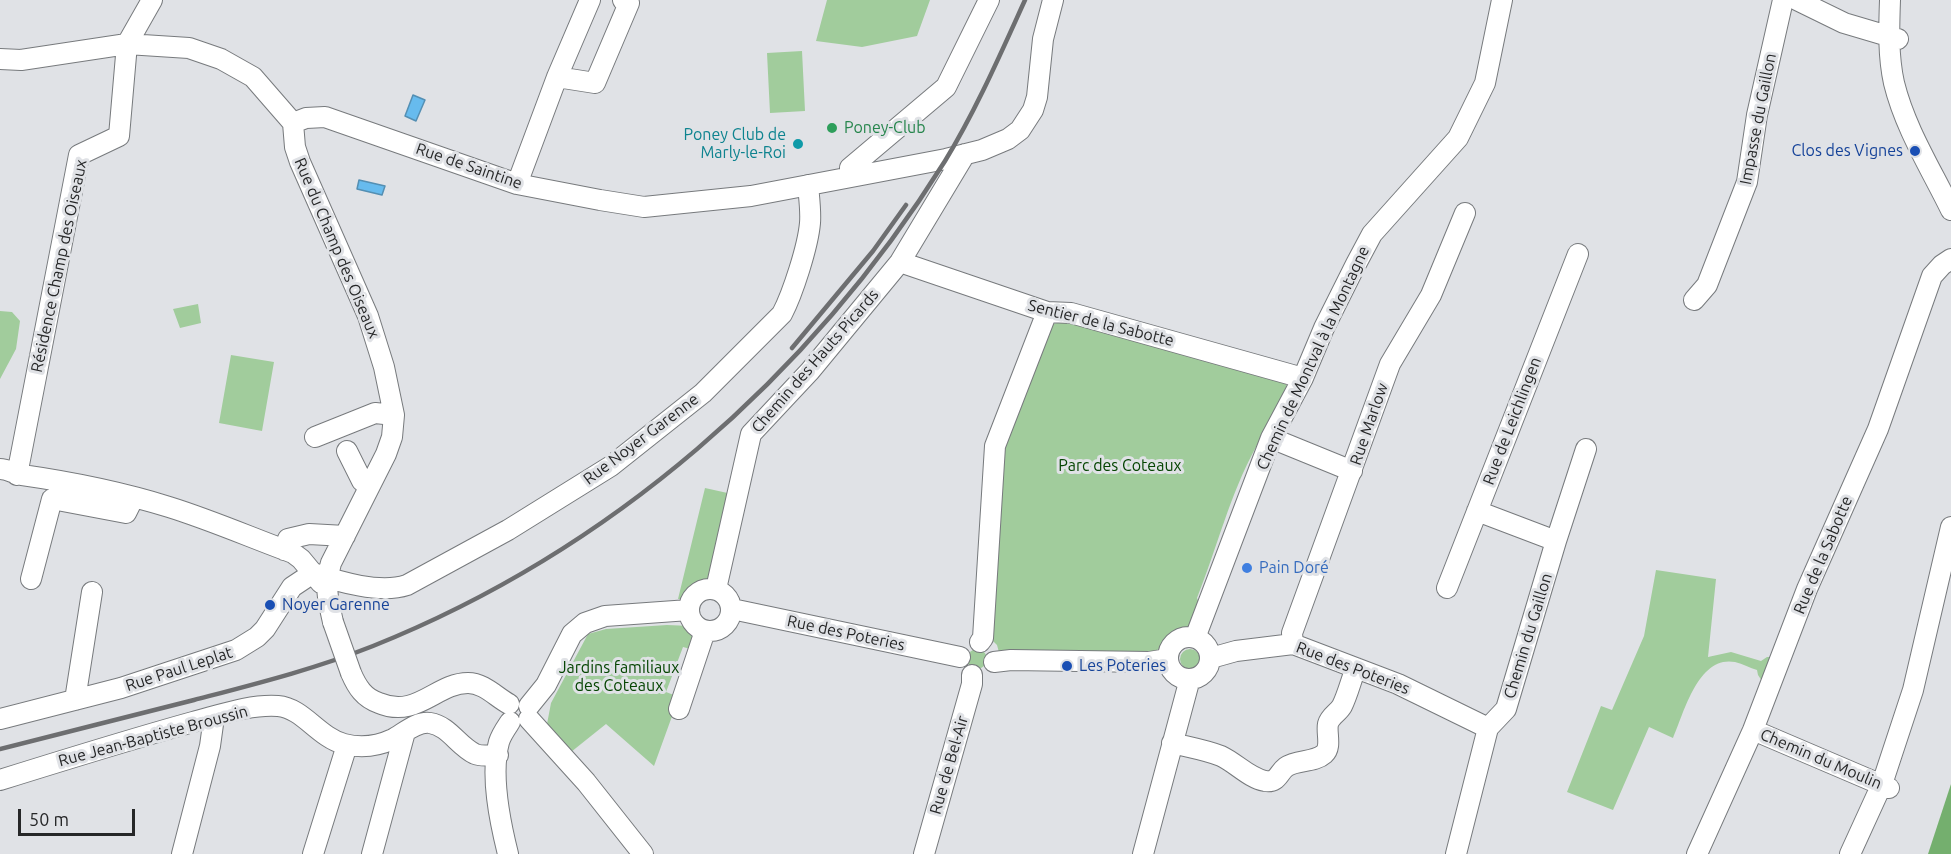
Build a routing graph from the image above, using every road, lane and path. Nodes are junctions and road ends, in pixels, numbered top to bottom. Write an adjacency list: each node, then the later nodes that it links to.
1 (152, 0): 12 (street)
2 (590, 0): 14 (street)
3 (623, 0): 14 (street)
4 (989, 0): 17 (street)
5 (1053, 0): 16 (street, Rue de Saintine)
6 (1502, 0): 28 (street, Chemin de Montval à la Montagne)
7 (1783, 0): 26 (street, Impasse du Gaillon)
8 (1890, 0): 11 (street)
9 (1902, 0): 11 (street)
10 (1804, 1): 11 (street)
11 (1893, 38): 20 (street); 21 (street)
12 (127, 44): 13 (street); 15 (street); 34 (street, Résidence Champ des Oiseaux)
13 (0, 59)
14 (557, 77): 18 (street)
15 (293, 123): 18 (street, Rue de Saintine); 29 (street, Rue du Champ des Oiseaux)
16 (965, 154): 17 (street, Rue de Saintine); 25 (street, Chemin des Hauts Picards)
17 (850, 176): 19 (street, Rue de Saintine)
18 (517, 184): 19 (street, Rue de Saintine)
19 (808, 185): 45 (street, Rue Noyer Garenne)
20 (1951, 187)
21 (1951, 210)
22 (1465, 213): 35 (street, Rue Marlow)
23 (1578, 254): 38 (street, Rue de Leichlingen)
24 (1951, 259): 68 (street, Rue de la Sabotte)
25 (900, 262): 27 (street, Sentier de la Sabotte); 47 (street, Chemin des Hauts Picards)
26 (1694, 300)
27 (1047, 312): 28 (street, Sentier de la Sabotte); 53 (street)
28 (1304, 378): 31 (street, Chemin de Montval à la Montagne)
29 (394, 415): 30 (street); 36 (street, Rue du Champ des Oiseaux)
30 (315, 437)
31 (1271, 438): 35 (street); 52 (street, Chemin de Montval à la Montagne)
32 (1586, 449): 41 (street, Chemin du Gaillon)
33 (347, 452): 36 (street)
34 (6, 469): 37 (street)
35 (1352, 471): 54 (street, Rue Marlow)
36 (369, 487): 40 (street, Rue du Champ des Oiseaux)
37 (134, 497): 42 (street); 44 (street)
38 (1477, 511): 41 (street); 46 (street, Rue de Leichlingen)
39 (1951, 527): 74 (street)
40 (345, 536): 42 (street); 45 (street, Rue du Champ des Oiseaux)
41 (1556, 541): 67 (street, Chemin du Gaillon)
42 (284, 550): 45 (street)
43 (1951, 566): 74 (street)
44 (31, 579)
45 (322, 580): 62 (street, Rue Paul Leplat); 64 (street, bridge)
46 (1447, 588)
47 (716, 589): 49 (street); 50 (street)
48 (92, 592): 62 (street)
49 (732, 609): 51 (street); 55 (street, Rue des Poteries)
50 (689, 610): 51 (street); 64 (street)
51 (705, 630): 63 (street)
52 (1195, 638): 56 (street); 57 (street)
53 (980, 642): 55 (street); 58 (street)
54 (1293, 644): 56 (street, Rue des Poteries); 59 (street, Rue des Poteries)
55 (960, 657): 60 (street)
56 (1210, 658): 61 (street)
57 (1168, 659): 58 (street); 61 (street)
58 (994, 662): 60 (street)
59 (1356, 668): 67 (street, Rue des Poteries); 70 (street)
60 (972, 675): 80 (street, Rue de Bel-Air)
61 (1187, 679): 70 (street)
62 (75, 700): 66 (street, Rue Paul Leplat)
63 (679, 709)
64 (519, 713): 72 (street); 79 (street)
65 (214, 717): 71 (street, Rue Jean-Baptiste Broussin); 73 (street, Rue Jean-Baptiste Broussin); 75 (street)
66 (0, 719)
67 (1488, 728): 82 (street, Chemin du Gaillon)
68 (1753, 730): 74 (street, Chemin du Moulin); 83 (street, Rue de la Sabotte)
69 (405, 732): 71 (street, Rue Jean-Baptiste Broussin); 72 (street, Rue Jean-Baptiste Broussin); 77 (street)
70 (1173, 743): 81 (street)
71 (347, 745): 76 (street)
72 (498, 755): 78 (street)
73 (0, 780)
74 (1885, 786): 84 (street); 85 (street)
75 (182, 854)
76 (313, 854)
77 (372, 854)
78 (508, 854)
79 (643, 854)
80 (924, 854)
81 (1143, 854)
82 (1456, 854)
83 (1696, 854)
84 (1851, 854)
85 (1862, 854)

